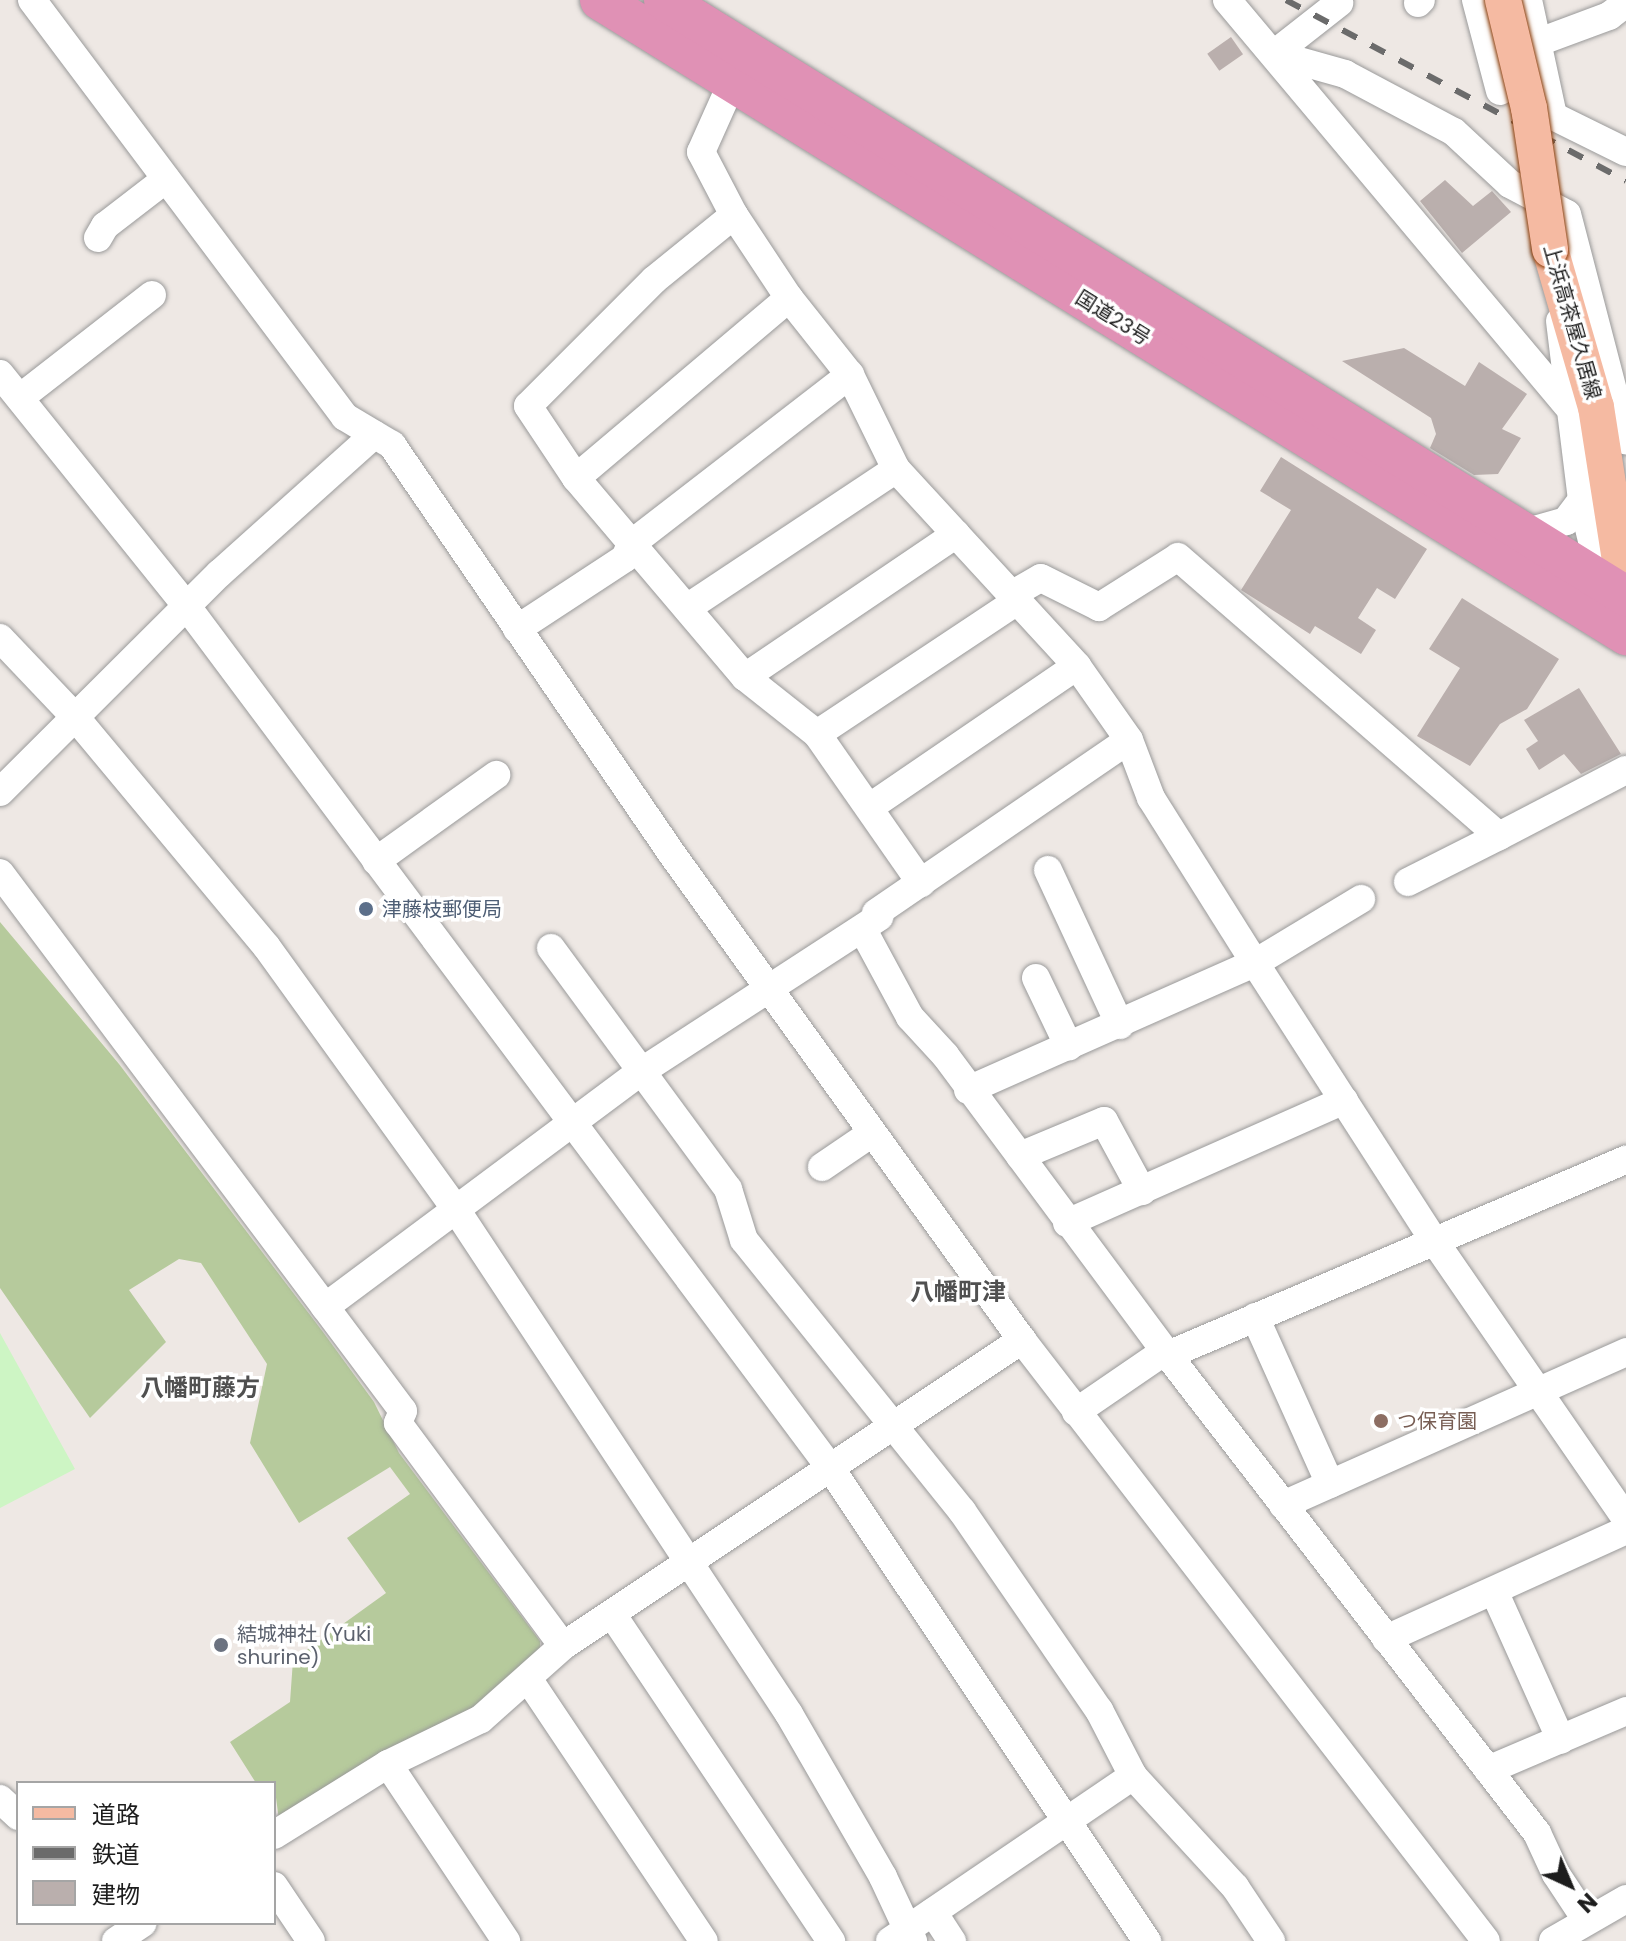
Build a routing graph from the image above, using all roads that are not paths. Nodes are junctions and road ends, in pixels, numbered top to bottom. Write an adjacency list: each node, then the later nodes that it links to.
1 (32, 0): 15 (street)
2 (600, 0): 12 (highway, 国道23号)
3 (664, 0): 12 (highway, 国道23号)
4 (1227, 0): 11 (street)
5 (1476, 0): 13 (street)
6 (1503, 0): 18 (main road, 上浜高茶屋久居線, bridge)
7 (1528, 0): 10 (street)
8 (1342, 1): 11 (street)
9 (1626, 3): 10 (street)
10 (1539, 42): 14 (street)
11 (1274, 54): 24 (street); 26 (street)
12 (740, 66): 16 (street); 30 (highway, 国道23号); 34 (highway, 国道23号)
13 (1500, 91)
14 (1626, 152)
15 (166, 179): 17 (street); 25 (street)
16 (734, 215): 20 (street); 28 (street)
17 (98, 238)
18 (1553, 262): 24 (street); 34 (main road, 上浜高茶屋久居線)
19 (152, 295): 23 (street)
20 (789, 298): 22 (street); 28 (street)
21 (0, 374): 23 (street)
22 (850, 375): 27 (street); 32 (street)
23 (21, 397): 35 (street)
24 (1567, 405): 29 (street)
25 (374, 435): 35 (street); 37 (street)
26 (1626, 440)
27 (896, 469): 31 (street); 36 (street)
28 (576, 478): 32 (street)
29 (1582, 500): 30 (street); 34 (street)
30 (1524, 533): 34 (highway, 国道23号)
31 (956, 534): 33 (street); 40 (street)
32 (631, 544): 36 (street); 37 (street)
33 (1014, 598): 39 (street); 42 (street); 48 (street)
34 (1621, 606)
35 (188, 608): 41 (street); 49 (street)
36 (687, 608): 40 (street)
37 (517, 629): 59 (street)
38 (0, 638): 41 (street)
39 (1077, 666): 43 (street); 47 (street)
40 (745, 677): 42 (street)
41 (76, 718): 46 (street); 71 (street)
42 (817, 734): 47 (street)
43 (1129, 740): 53 (street); 57 (street)
44 (1626, 770): 48 (street)
45 (496, 775): 49 (street)
46 (0, 792)
47 (870, 807): 53 (street)
48 (1499, 836): 52 (street)
49 (376, 861): 65 (street)
50 (1048, 870): 60 (street)
51 (0, 873): 74 (street)
52 (1408, 882)
53 (921, 883): 55 (street)
54 (1361, 899): 57 (street)
55 (873, 920): 59 (street); 63 (street)
56 (551, 948): 62 (street)
57 (1255, 963): 60 (street); 64 (street)
58 (1036, 978): 61 (street)
59 (770, 991): 62 (street); 66 (street)
60 (1120, 1025): 61 (street)
61 (1069, 1047): 63 (street)
62 (642, 1071): 65 (street); 81 (street)
63 (968, 1090): 67 (street)
64 (1344, 1100): 70 (street); 73 (street)
65 (572, 1123): 71 (street); 82 (street)
66 (872, 1133): 69 (street); 76 (street)
67 (1020, 1156): 70 (street); 72 (street)
68 (1626, 1160): 73 (street)
69 (822, 1167)
70 (1142, 1191): 72 (street)
71 (455, 1208): 74 (street); 87 (street)
72 (1067, 1223): 78 (street)
73 (1433, 1239): 75 (street); 79 (street)
74 (325, 1307): 91 (street)
75 (1255, 1317): 78 (street); 83 (street)
76 (1022, 1340): 80 (street); 81 (street)
77 (1626, 1352): 79 (street)
78 (1167, 1353): 80 (street); 84 (street)
79 (1539, 1391): 83 (street); 85 (street)
80 (1076, 1412): 116 (street)
81 (895, 1422): 82 (street); 97 (street)
82 (829, 1466): 87 (street); 100 (street)
83 (1330, 1484): 84 (street)
84 (1283, 1505): 90 (street)
85 (1626, 1519)
86 (1626, 1530): 88 (street)
87 (688, 1561): 89 (street); 107 (street)
88 (1494, 1591): 90 (street); 94 (street)
89 (612, 1614): 91 (street); 112 (street)
90 (1386, 1639): 96 (street)
91 (563, 1646): 92 (street)
92 (529, 1680): 95 (street); 111 (street)
93 (1626, 1711): 94 (street)
94 (1561, 1740): 96 (street)
95 (388, 1764): 101 (street); 110 (street)
96 (1488, 1770): 105 (street)
97 (1133, 1776): 100 (street); 115 (street)
98 (0, 1799): 99 (street)
99 (16, 1814)
100 (1067, 1820): 104 (street); 114 (street)
101 (276, 1834)
102 (276, 1889): 109 (street)
103 (1626, 1899): 105 (street)
104 (933, 1912): 107 (street); 113 (street)
105 (1585, 1918): 117 (street)
106 (140, 1925): 108 (street)
107 (903, 1937)
108 (117, 1941)
109 (311, 1941)
110 (506, 1941)
111 (704, 1941)
112 (831, 1941)
113 (952, 1941)
114 (1147, 1941)
115 (1271, 1941)
116 (1486, 1941)
117 (1553, 1941)

